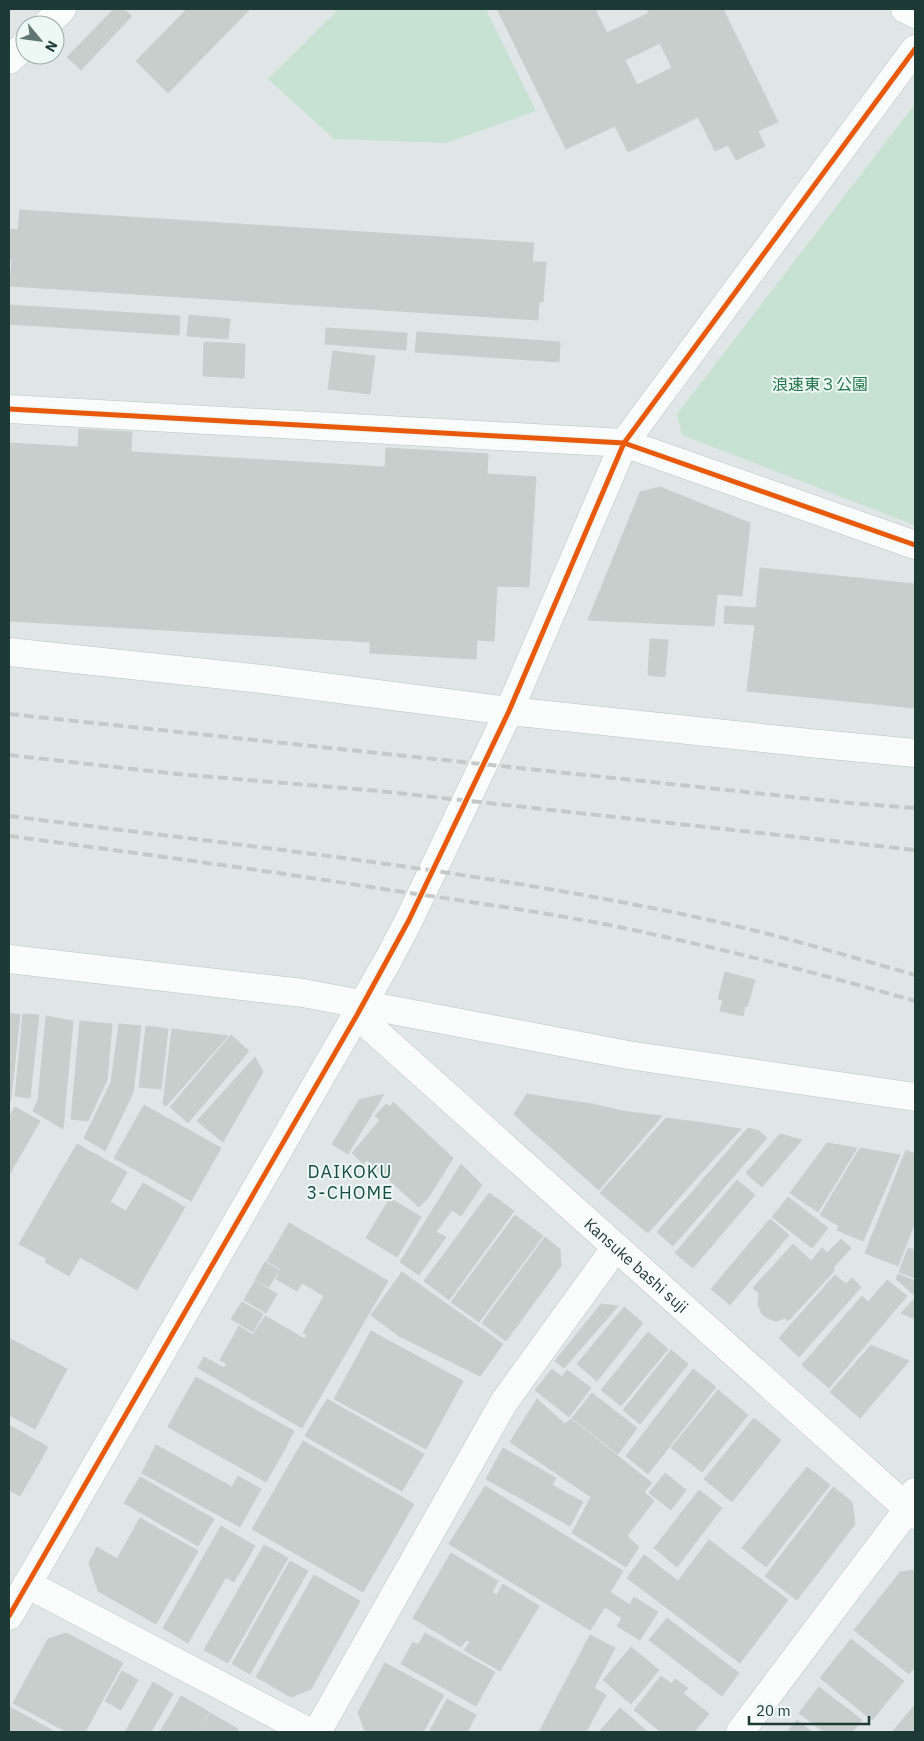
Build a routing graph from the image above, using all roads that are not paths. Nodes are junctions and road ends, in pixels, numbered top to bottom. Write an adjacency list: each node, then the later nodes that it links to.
1 (906, 9): 2 (street)
2 (915, 14)
3 (915, 48): 5 (street)
4 (9, 409): 5 (street)
5 (624, 443): 6 (street); 8 (street)
6 (915, 545)
7 (9, 652): 8 (street)
8 (509, 711): 9 (street); 11 (street)
9 (915, 753)
10 (9, 959): 11 (street)
11 (360, 1010): 12 (street); 13 (street, Kansuke bashi suji); 15 (street)
12 (915, 1097)
13 (616, 1247): 14 (street, Kansuke bashi suji); 18 (street)
14 (913, 1506): 19 (street)
15 (27, 1584): 16 (street); 17 (street)
16 (9, 1616)
17 (309, 1732)
18 (317, 1732)
19 (740, 1732)

